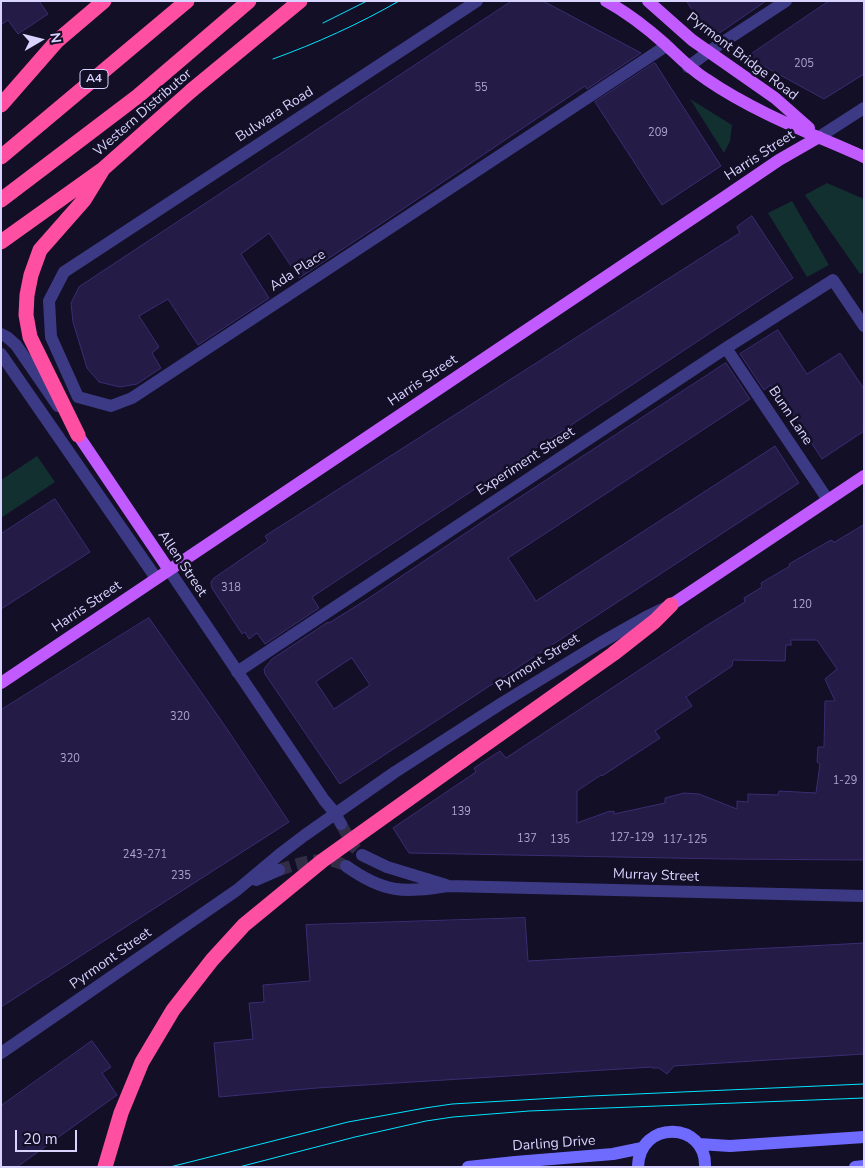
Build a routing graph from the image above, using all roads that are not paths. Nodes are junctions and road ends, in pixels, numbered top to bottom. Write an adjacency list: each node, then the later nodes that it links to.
1 (104, 1): 12 (highway, bridge)
2 (187, 1): 15 (highway, A4, bridge)
3 (249, 1): 18 (highway, bridge)
4 (300, 1): 17 (highway, Western Distributor, bridge)
5 (477, 1): 20 (street, Bulwara Road)
6 (606, 1): 9 (main road, Pyrmont Bridge Road)
7 (648, 1): 10 (main road, Pyrmont Bridge Road)
8 (786, 1): 10 (street)
9 (666, 46): 11 (main road, Pyrmont Bridge Road); 20 (street, Ada Place)
10 (708, 52): 11 (street); 14 (main road, Pyrmont Bridge Road)
11 (688, 67): 14 (main road, Pyrmont Bridge Road)
12 (1, 105)
13 (864, 108): 14 (street, Harris Street)
14 (819, 136): 16 (main road, Pyrmont Bridge Road); 28 (main road, Harris Street)
15 (1, 157)
16 (864, 157)
17 (103, 170): 19 (highway, Western Distributor); 25 (highway)
18 (1, 200)
19 (1, 242)
20 (90, 254)
21 (864, 326): 23 (street, Experiment Street)
22 (1, 334): 25 (street, Allen Street)
23 (726, 348): 27 (street, Bunn Lane); 31 (street, Experiment Street)
24 (1, 354): 29 (street)
25 (78, 435): 28 (main road, Allen Street)
26 (864, 476): 27 (main road, Pyrmont Street)
27 (828, 500): 30 (main road, Pyrmont Street)
28 (169, 570): 29 (main road, Harris Street); 31 (street, Allen Street)
29 (156, 578): 32 (main road, Harris Street)
30 (671, 605): 33 (street, Pyrmont Street); 47 (highway, bridge)
31 (237, 672): 33 (street, Allen Street)
32 (1, 683)
33 (338, 819): 40 (street, Pyrmont Street)
34 (362, 855): 36 (street, Murray Street)
35 (346, 866): 38 (street, Murray Street)
36 (387, 867): 38 (street); 39 (street, Murray Street)
37 (279, 870): 40 (street, Pyrmont Street)
38 (374, 883): 39 (street, Murray Street)
39 (448, 886): 41 (street, Murray Street)
40 (237, 890): 42 (street, Pyrmont Street)
41 (864, 896)
42 (1, 1053)
43 (864, 1138): 44 (street)
44 (699, 1144): 45 (street); 50 (street)
45 (642, 1148): 48 (street, Darling Drive); 49 (street)
46 (864, 1166): 51 (street)
47 (105, 1167)
48 (468, 1167)
49 (638, 1167)
50 (705, 1167)
51 (855, 1167)

